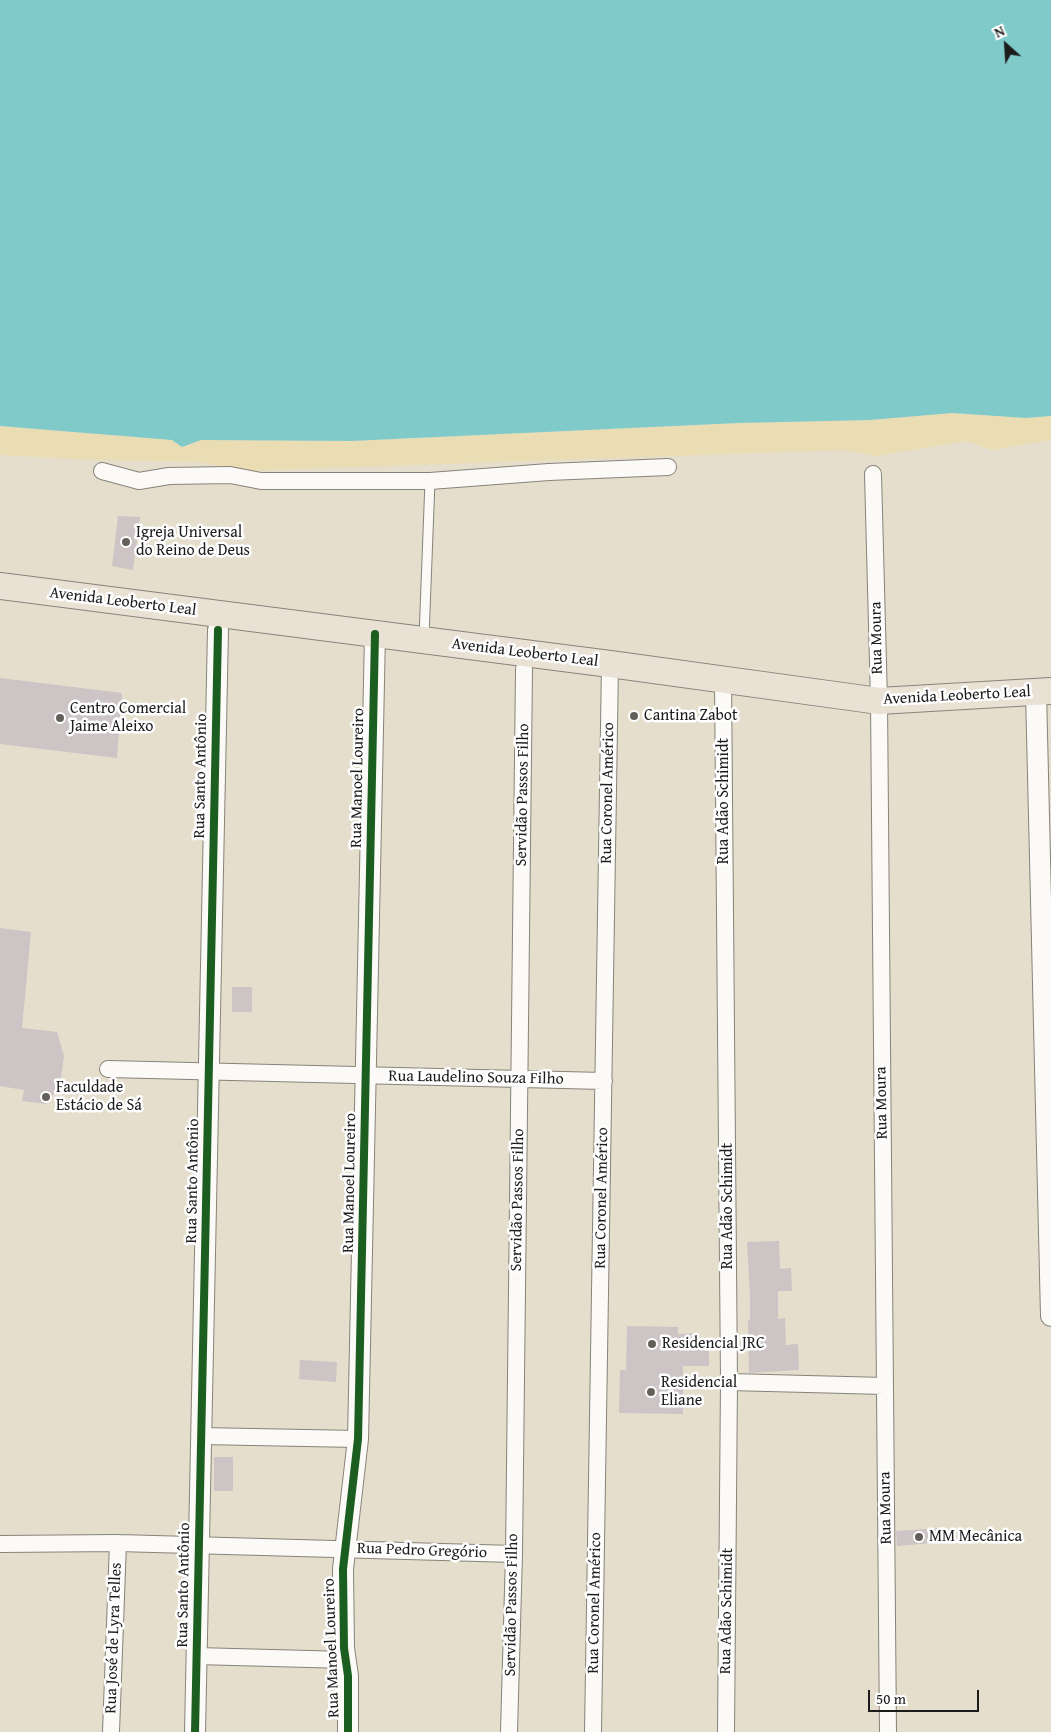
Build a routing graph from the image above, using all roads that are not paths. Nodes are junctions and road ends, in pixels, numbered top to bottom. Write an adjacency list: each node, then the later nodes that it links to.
1 (668, 467): 4 (street)
2 (102, 471): 4 (street)
3 (873, 474): 14 (street, Rua Moura)
4 (430, 481): 8 (lane)
5 (0, 586): 9 (main road, Avenida Leoberto Leal)
6 (0, 602): 7 (main road, Avenida Leoberto Leal)
7 (218, 630): 9 (main road, Avenida Leoberto Leal); 18 (street, Rua Santo Antônio)
8 (424, 640): 9 (main road, Avenida Leoberto Leal); 11 (main road, Avenida Leoberto Leal)
9 (375, 642): 10 (main road, Avenida Leoberto Leal); 19 (street, Rua Manoel Loureiro)
10 (524, 669): 11 (main road, Avenida Leoberto Leal); 20 (street, Servidão Passos Filho)
11 (610, 672): 12 (main road, Avenida Leoberto Leal); 21 (street, Rua Coronel Américo)
12 (724, 687): 14 (main road, Avenida Leoberto Leal); 23 (street, Rua Adão Schimidt)
13 (1044, 699): 14 (main road, Avenida Leoberto Leal); 15 (street)
14 (879, 709): 24 (street, Rua Moura)
15 (1046, 863): 16 (street)
16 (1046, 933): 22 (street)
17 (108, 1069): 18 (street, Rua Laudelino Souza Filho)
18 (208, 1072): 19 (street, Rua Laudelino Souza Filho); 25 (street, Rua Santo Antônio)
19 (366, 1075): 20 (street, Rua Laudelino Souza Filho); 26 (street, Rua Manoel Loureiro)
20 (519, 1079): 21 (street, Rua Laudelino Souza Filho); 31 (street, Servidão Passos Filho)
21 (604, 1080): 38 (street, Rua Coronel Américo)
22 (1051, 1316)
23 (729, 1382): 24 (street); 39 (street, Rua Adão Schimidt)
24 (885, 1386): 40 (street, Rua Moura)
25 (201, 1436): 26 (street); 29 (street, Rua Santo Antônio)
26 (358, 1439): 30 (street, Rua Manoel Loureiro)
27 (118, 1543): 28 (street, Rua Pedro Gregório); 29 (street, Rua Pedro Gregório); 34 (street, Rua José de Lyra Telles)
28 (0, 1544)
29 (198, 1546): 30 (street, Rua Pedro Gregório); 32 (street, Rua Santo Antônio)
30 (345, 1549): 31 (street, Rua Pedro Gregório); 33 (street, Rua Manoel Loureiro)
31 (514, 1554): 37 (street, Servidão Passos Filho)
32 (196, 1656): 33 (street); 35 (street, Rua Santo Antônio)
33 (347, 1660): 36 (street, Rua Manoel Loureiro)
34 (111, 1732)
35 (194, 1732)
36 (348, 1732)
37 (509, 1732)
38 (593, 1732)
39 (726, 1732)
40 (888, 1732)

